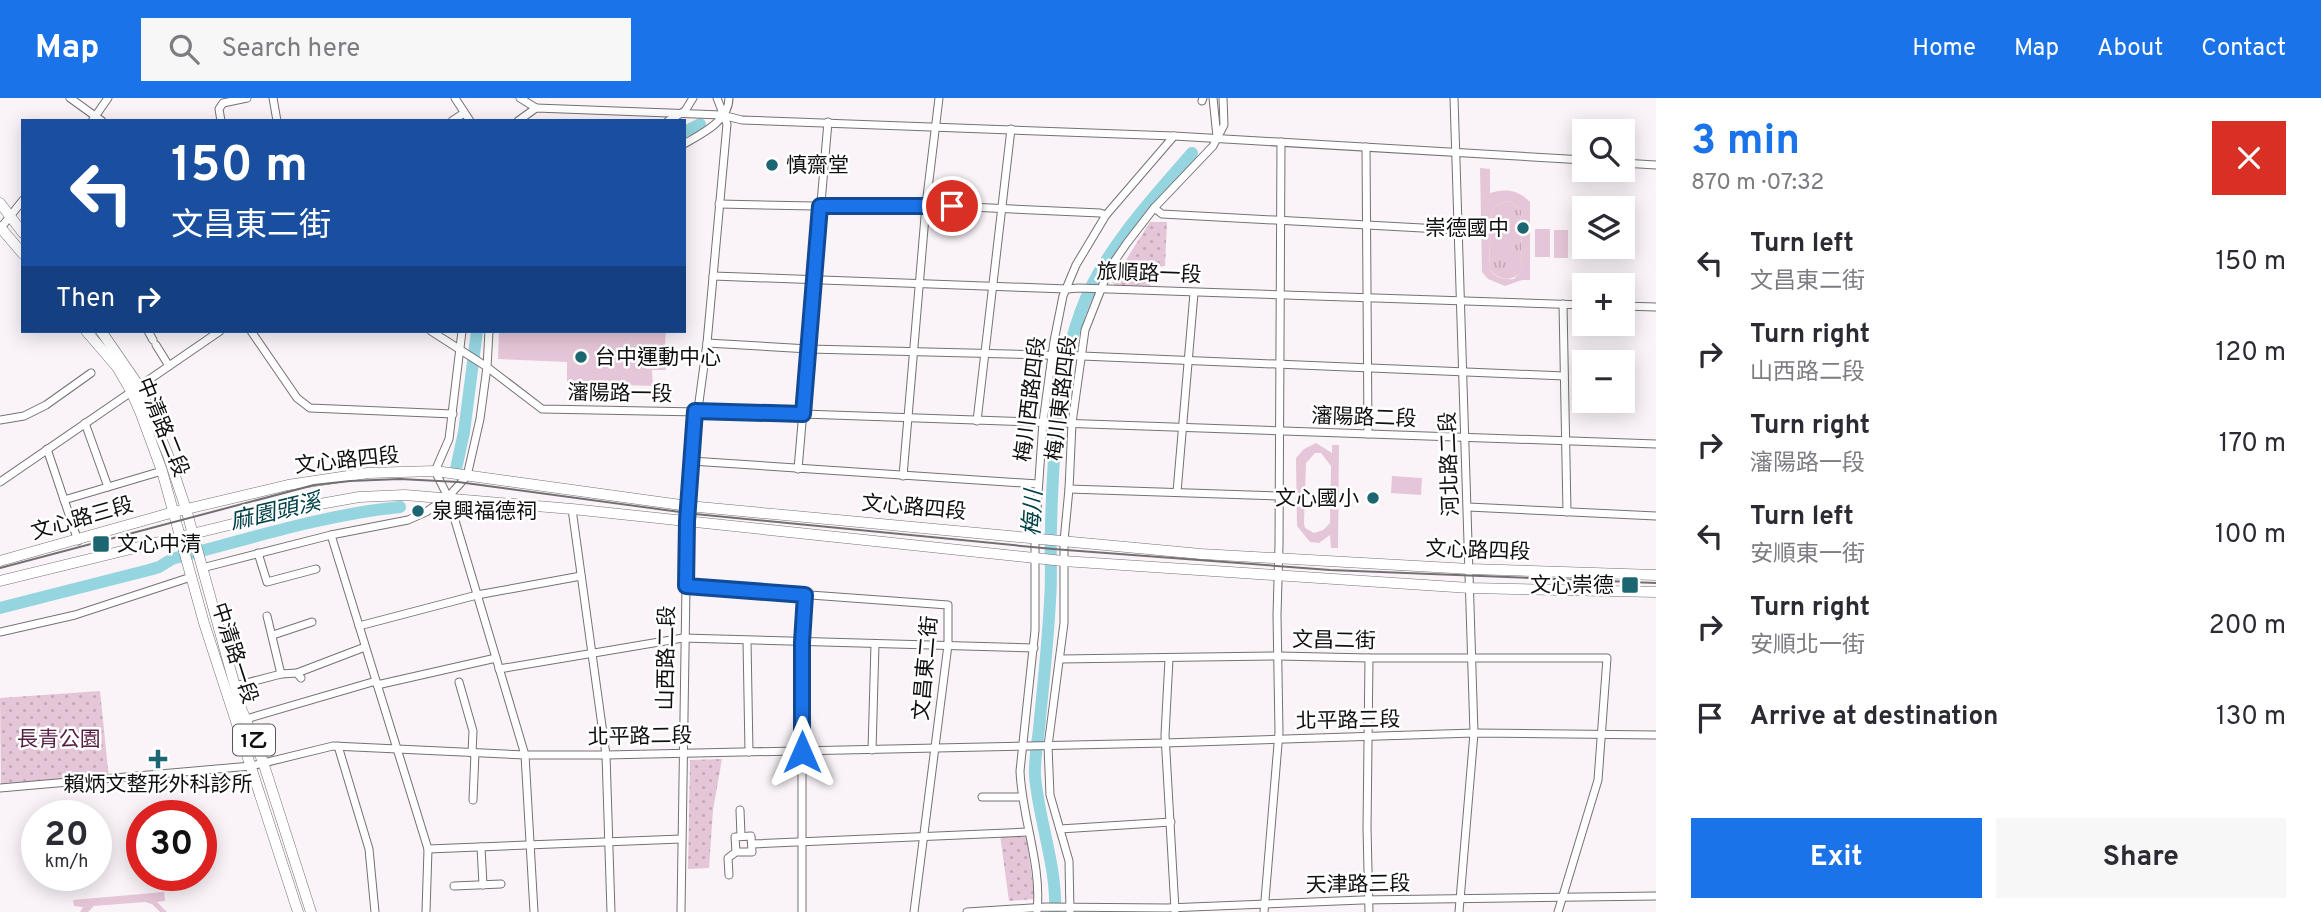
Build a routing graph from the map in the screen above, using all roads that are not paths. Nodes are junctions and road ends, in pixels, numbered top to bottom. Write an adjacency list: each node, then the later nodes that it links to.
1 (71, 98): 18 (street)
2 (108, 98): 18 (street)
3 (247, 98): 19 (street)
4 (273, 98): 20 (street)
5 (454, 98): 15 (street)
6 (520, 98): 14 (street)
7 (693, 98): 16 (street)
8 (717, 98): 17 (street, 山西路二段)
9 (729, 98): 17 (street, 山西路二段)
10 (939, 98): 26 (street)
11 (1213, 98): 29 (street)
12 (1223, 98): 29 (street)
13 (1454, 98): 33 (street, 河北路二段)
14 (536, 108): 16 (street); 23 (street)
15 (464, 113): 21 (street); 22 (street)
16 (682, 113): 17 (street); 24 (street)
17 (722, 115): 25 (street); 31 (street); 39 (street, 山西路二段)
18 (96, 119)
19 (221, 119)
20 (277, 119)
21 (455, 119)
22 (468, 119)
23 (521, 119)
24 (672, 119)
25 (828, 122): 26 (street); 41 (street)
26 (936, 126): 27 (street); 40 (street)
27 (1011, 130): 28 (street); 42 (street)
28 (1174, 136): 29 (street); 45 (street, 梅川西路四段)
29 (1217, 138): 30 (street); 43 (street, 梅川東路四段)
30 (1281, 142): 32 (street); 46 (street)
31 (686, 143)
32 (1366, 147): 33 (street); 47 (street)
33 (1456, 152): 34 (street); 50 (street, 河北路二段)
34 (1572, 159)
35 (1635, 164): 36 (street)
36 (1656, 165)
37 (0, 203): 44 (main road)
38 (21, 203): 44 (street)
39 (719, 204): 41 (street); 52 (street, 山西路二段)
40 (926, 205): 41 (street); 42 (street); 54 (street)
41 (820, 206): 53 (street)
42 (1003, 208): 45 (street); 55 (street)
43 (1154, 208): 46 (street); 57 (street, 梅川東路四段)
44 (10, 215): 48 (street); 49 (main road)
45 (1106, 215): 56 (street, 梅川西路四段)
46 (1281, 222): 47 (street); 59 (street)
47 (1367, 225): 50 (street); 60 (street)
48 (0, 228): 51 (main road)
49 (21, 230)
50 (1459, 230): 61 (street, 河北路二段)
51 (21, 252)
52 (713, 276): 53 (street, 旅順路一段); 74 (street, 山西路二段)
53 (814, 281): 54 (street, 旅順路一段); 75 (street)
54 (920, 284): 55 (street, 旅順路一段); 77 (street)
55 (992, 286): 56 (street, 旅順路一段); 78 (street)
56 (1067, 289): 57 (street, 旅順路一段); 79 (street, 梅川西路四段)
57 (1097, 289): 58 (street, 旅順路一段); 80 (street, 梅川東路四段)
58 (1194, 293): 59 (street, 旅順路一段); 81 (street)
59 (1280, 296): 60 (street, 旅順路一段); 82 (street)
60 (1367, 299): 61 (street, 旅順路一段); 85 (street)
61 (1461, 302): 62 (street, 旅順路一段); 87 (street, 河北路二段)
62 (1563, 304): 63 (street, 旅順路一段); 88 (street)
63 (1572, 304)
64 (1635, 306): 65 (street)
65 (1656, 307)
66 (88, 333): 89 (main road, 中清路二段 / 1乙)
67 (102, 333): 89 (main road, 中清路二段 / 1乙)
68 (149, 333): 83 (street)
69 (216, 333): 83 (street)
70 (252, 333): 91 (street)
71 (434, 333): 76 (street, 瀋陽路一段)
72 (462, 333): 76 (street)
73 (489, 333): 84 (street)
74 (707, 343): 75 (street); 90 (street, 山西路二段)
75 (808, 349): 77 (street); 92 (street)
76 (462, 351): 84 (street, 瀋陽路一段); 91 (street)
77 (913, 352): 78 (street); 93 (street)
78 (985, 355): 79 (street); 95 (street)
79 (1053, 356): 80 (street); 96 (street, 梅川西路四段)
80 (1082, 356): 81 (street); 98 (street, 梅川東路四段)
81 (1189, 360): 82 (street); 99 (street)
82 (1280, 363): 85 (street); 100 (street)
83 (169, 366): 89 (street)
84 (487, 367): 90 (street, 瀋陽路一段); 110 (street)
85 (1368, 369): 87 (street); 101 (street)
86 (91, 373): 94 (street)
87 (1463, 374): 88 (street); 102 (street, 河北路二段)
88 (1564, 376): 103 (street)
89 (135, 388): 97 (street); 108 (main road, 中清路二段 / 1乙); 122 (main road, 中清路二段 / 1乙)
90 (695, 411): 92 (street, 瀋陽路一段); 106 (street, 山西路二段)
91 (453, 414): 109 (street)
92 (803, 414): 93 (street, 瀋陽路一段); 107 (street)
93 (907, 418): 95 (street, 瀋陽路一段); 111 (street)
94 (0, 420)
95 (977, 421): 96 (street, 瀋陽路一段)
96 (1043, 422): 98 (street, 瀋陽路一段); 113 (street, 梅川西路四段)
97 (85, 423): 105 (street); 114 (street)
98 (1072, 424): 99 (street, 瀋陽路二段); 115 (street, 梅川東路四段)
99 (1183, 428): 100 (street, 瀋陽路二段); 116 (street)
100 (1280, 431): 101 (street, 瀋陽路二段); 117 (street)
101 (1368, 435): 102 (street, 瀋陽路二段)
102 (1465, 438): 103 (street, 瀋陽路二段); 121 (street, 河北路二段)
103 (1566, 440): 104 (street, 瀋陽路二段); 125 (street)
104 (1656, 444)
105 (47, 449): 112 (street); 119 (street)
106 (691, 461): 107 (street); 120 (street, 山西路二段)
107 (798, 469): 111 (street)
108 (162, 471): 114 (street); 124 (main road, 中清路二段 / 1乙)
109 (435, 471): 110 (main road, 文心路四段); 118 (street); 122 (main road, 文心路四段)
110 (467, 476): 118 (street); 120 (main road, 文心路四段)
111 (903, 476): 113 (street)
112 (0, 482)
113 (1038, 484): 131 (street, 梅川西路四段)
114 (108, 487): 119 (street)
115 (1069, 489): 116 (street); 133 (street, 梅川東路四段)
116 (1177, 492): 117 (street)
117 (1278, 496): 136 (street)
118 (448, 497): 123 (main road, 文心路四段); 128 (main road, 文心路四段); 130 (street); 151 (street)
119 (64, 500): 132 (street)
120 (688, 506): 127 (street, 山西路二段); 131 (main road, 文心路四段)
121 (1468, 507): 125 (street); 142 (street, 河北路二段)
122 (186, 509): 124 (main road, 文心路四段); 128 (main road, 中清路二段 / 1乙)
123 (572, 509): 127 (main road, 文心路四段); 145 (street)
124 (174, 512): 129 (main road, 中清路二段 / 1乙); 132 (main road, 文心路三段)
125 (1567, 512): 126 (street)
126 (1656, 516)
127 (687, 521): 135 (main road, 文心路四段); 148 (street, 山西路二段)
128 (192, 533): 129 (main road, 文心路三段); 140 (main road, 中清路二段 / 1乙)
129 (180, 535): 139 (main road, 中清路二段 / 1乙); 147 (main road, 文心路三段)
130 (331, 536): 134 (street); 155 (street)
131 (1035, 537): 133 (main road, 文心路四段); 135 (street, 梅川西路四段)
132 (78, 541): 137 (main road, 文心路三段)
133 (1064, 541): 136 (main road, 文心路四段); 138 (street, 梅川東路四段)
134 (258, 554): 140 (street); 141 (street)
135 (1035, 558): 138 (main road, 文心路四段); 164 (street, 梅川西路四段)
136 (1279, 559): 142 (main road, 文心路四段); 143 (street)
137 (0, 561)
138 (1063, 561): 143 (main road, 文心路四段); 168 (street, 梅川東路四段)
139 (188, 566): 146 (main road, 中清路一段 / 1乙)
140 (201, 566): 176 (main road, 中清路一段 / 1乙)
141 (316, 569)
142 (1470, 569): 144 (main road, 文心路四段); 149 (street, 河北路二段)
143 (1278, 575): 149 (main road, 文心路四段); 166 (street)
144 (1656, 575)
145 (581, 576): 151 (street); 165 (street)
146 (191, 577): 156 (street); 198 (main road, 中清路一段 / 1乙)
147 (0, 582)
148 (686, 586): 152 (street, 文昌東二街); 158 (street, 山西路二段)
149 (1470, 588): 150 (main road, 文心路四段); 171 (street, 河北路二段)
150 (1656, 592)
151 (477, 595): 155 (street); 167 (street)
152 (805, 595): 160 (street); 162 (street, 文昌東二街)
153 (267, 616): 157 (street)
154 (312, 622): 157 (street)
155 (359, 626): 163 (street)
156 (0, 632)
157 (273, 635): 173 (street)
158 (684, 638): 159 (street); 165 (street); 194 (street, 山西路二段)
159 (747, 641): 160 (street); 191 (street)
160 (802, 642): 161 (street); 192 (street)
161 (875, 644): 162 (street); 190 (street)
162 (948, 645): 164 (street); 189 (street, 文昌東二街)
163 (365, 647): 173 (street); 175 (street)
164 (1034, 648): 187 (street, 梅川西路四段)
165 (592, 654): 172 (street); 196 (street)
166 (1279, 656): 169 (street, 文昌二街); 170 (street, 文昌二街); 182 (street)
167 (496, 658): 172 (street); 175 (street)
168 (1060, 659): 169 (street, 文昌二街); 186 (street, 梅川東路四段)
169 (1169, 659): 183 (street)
170 (1369, 659): 171 (street, 文昌二街); 181 (street)
171 (1472, 659): 178 (street, 河北路二段); 179 (street, 文昌二街)
172 (499, 668): 195 (street)
173 (281, 674): 176 (street)
174 (459, 682): 193 (street)
175 (376, 683): 177 (street); 188 (street)
176 (235, 686): 177 (main road, 中清路一段 / 1乙)
177 (246, 719): 197 (main road, 中清路一段 / 1乙)
178 (1474, 733): 179 (street, 北平路三段); 181 (street, 北平路三段); 222 (street, 河北路二段)
179 (1601, 734): 180 (street, 北平路三段); 223 (street)
180 (1656, 735)
181 (1368, 738): 182 (street, 北平路三段); 224 (street)
182 (1278, 739): 183 (street, 北平路三段); 225 (street)
183 (1165, 743): 186 (street, 北平路三段); 204 (street)
184 (338, 746): 188 (street, 北平路二段); 197 (street, 北平路二段); 231 (street)
185 (1031, 746): 186 (street, 北平路三段); 187 (street, 北平路二段)
186 (1045, 746): 205 (street, 梅川東路四段)
187 (1022, 747): 189 (street, 北平路二段); 200 (street, 梅川西路四段)
188 (397, 748): 193 (street, 北平路二段); 215 (street)
189 (935, 749): 190 (street, 北平路二段); 208 (street, 文昌東二街)
190 (872, 750): 192 (street, 北平路二段)
191 (749, 752): 192 (street, 北平路二段); 194 (street, 北平路二段)
192 (802, 752): 211 (street)
193 (473, 753): 195 (street, 北平路二段); 202 (street)
194 (682, 753): 196 (street, 北平路二段); 209 (street, 山西路二段)
195 (525, 755): 196 (street, 北平路二段); 213 (street)
196 (606, 755): 210 (street)
197 (263, 762): 198 (street, 北平路二段); 230 (main road, 中清路一段 / 1乙)
198 (251, 766): 199 (street, 北平路二段); 229 (main road, 中清路一段 / 1乙)
199 (0, 789)
200 (1022, 796): 201 (street); 206 (street, 梅川西路四段)
201 (982, 797)
202 (473, 800)
203 (740, 810): 207 (street)
204 (1171, 822): 205 (street); 228 (street)
205 (1060, 829): 226 (street, 梅川東路四段)
206 (1028, 832): 208 (street); 227 (street, 梅川西路四段)
207 (741, 836): 212 (street); 216 (street)
208 (925, 836): 211 (street); 237 (street, 文昌東二街)
209 (681, 839): 210 (street); 235 (street, 山西路二段)
210 (608, 842): 213 (street); 234 (street)
211 (802, 842): 212 (street); 236 (street)
212 (752, 844): 216 (street)
213 (530, 845): 214 (street); 233 (street)
214 (481, 847): 215 (street); 219 (street)
215 (428, 849): 232 (street)
216 (736, 852): 217 (street)
217 (729, 875)
218 (501, 884): 219 (street)
219 (483, 885): 220 (street)
220 (454, 886)
221 (1656, 896): 223 (street, 天津路三段)
222 (1460, 899): 223 (street, 天津路三段); 224 (street, 天津路三段); 240 (street, 河北路二段)
223 (1563, 899): 241 (street)
224 (1369, 901): 225 (street, 天津路三段); 239 (street)
225 (1265, 908): 228 (street, 天津路三段)
226 (1071, 909): 227 (street, 天津路三段); 228 (street, 天津路三段)
227 (1038, 910): 238 (street, 天津路三段)
228 (1175, 910)
229 (298, 912)
230 (311, 912)
231 (375, 912)
232 (426, 912)
233 (534, 912)
234 (611, 912)
235 (681, 912)
236 (802, 912)
237 (914, 912)
238 (967, 912)
239 (1369, 912)
240 (1459, 912)
241 (1558, 912)

